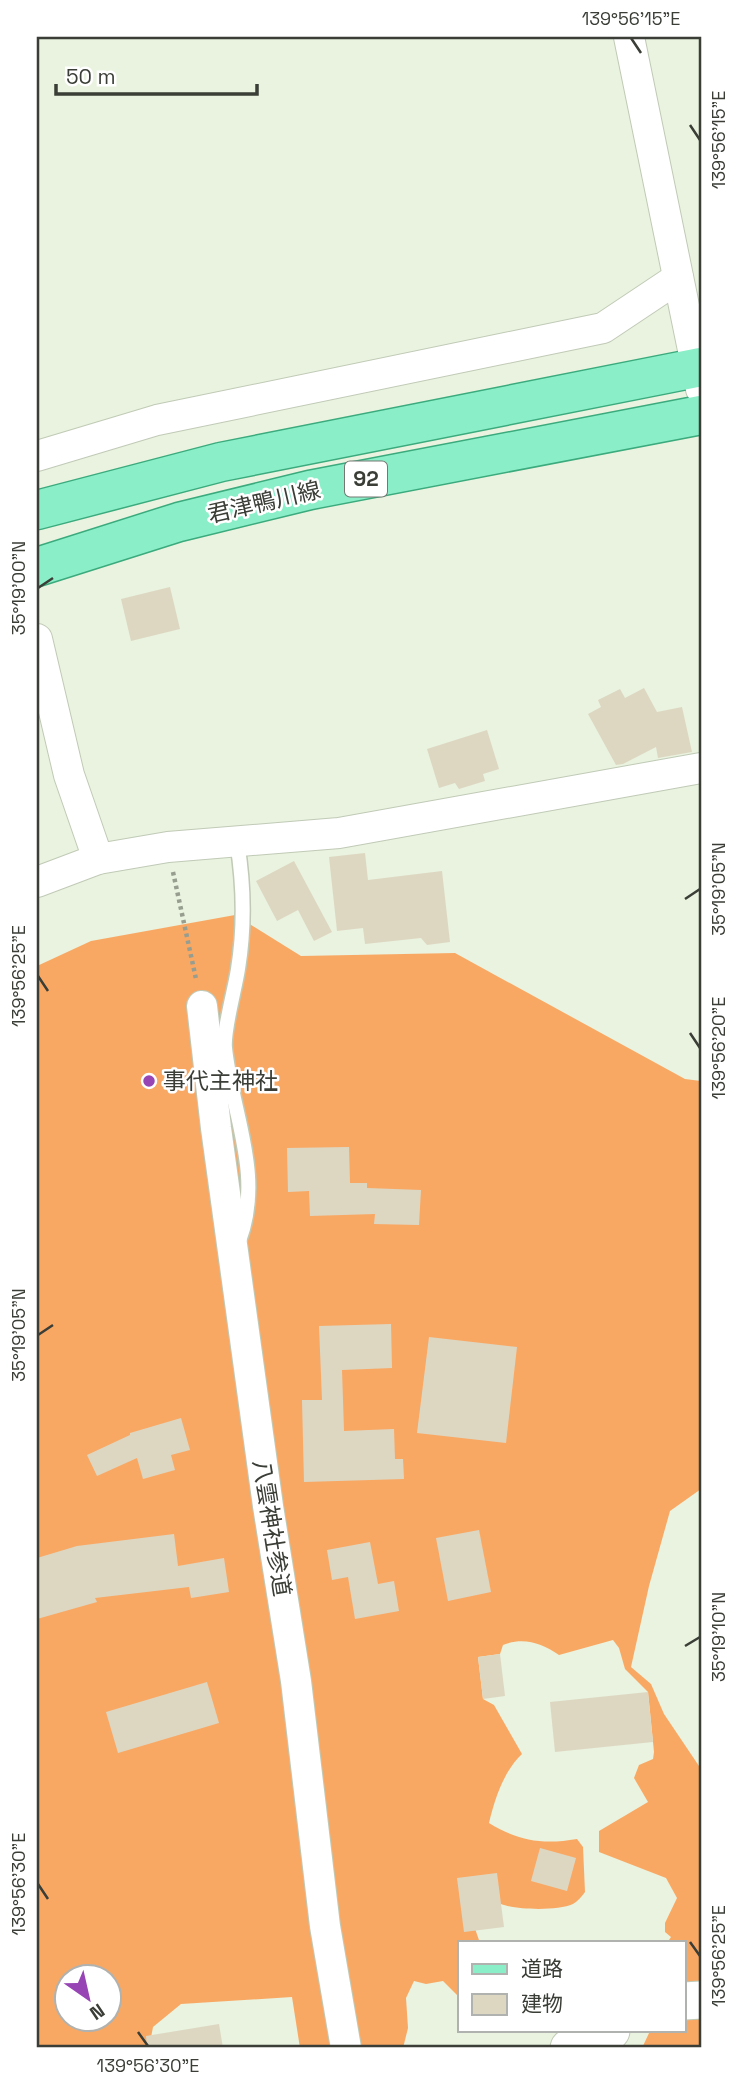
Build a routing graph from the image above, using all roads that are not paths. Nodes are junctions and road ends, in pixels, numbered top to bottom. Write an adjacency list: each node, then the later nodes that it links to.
1 (629, 37): 2 (street)
2 (678, 278): 3 (street); 5 (street)
3 (700, 374): 6 (main road, 君津鴨川線 / 92)
4 (701, 415): 7 (main road, 君津鴨川線 / 92)
5 (37, 456)
6 (37, 510)
7 (37, 567)
8 (37, 639): 11 (street)
9 (701, 768): 10 (street)
10 (237, 842): 11 (street); 14 (lane)
11 (98, 859): 12 (street)
12 (37, 882)
13 (202, 1006): 14 (street, 八雲神社参道)
14 (234, 1254): 16 (street, 八雲神社参道)
15 (609, 2032): 17 (street)
16 (346, 2048)
17 (569, 2048)

